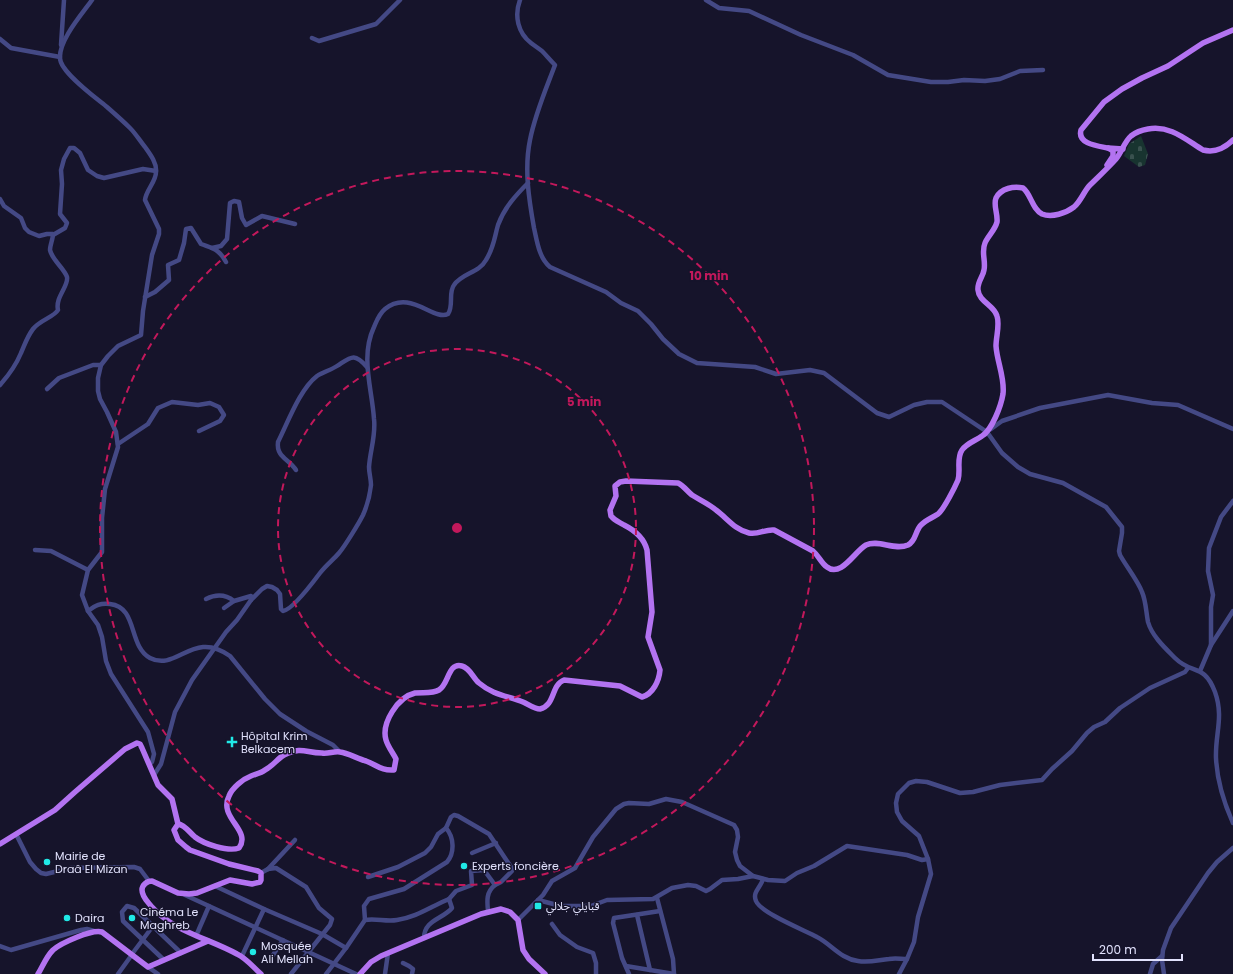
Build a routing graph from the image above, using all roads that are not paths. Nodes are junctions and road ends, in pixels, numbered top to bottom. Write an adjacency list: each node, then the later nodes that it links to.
1 (64, 0): 9 (street)
2 (92, 0): 9 (street)
3 (400, 0): 7 (street)
4 (520, 0): 16 (street)
5 (706, 0): 10 (street)
6 (1233, 30): 12 (main road)
7 (312, 38)
8 (0, 39): 9 (street)
9 (60, 55): 14 (street)
10 (1043, 70)
11 (1233, 140): 13 (main road)
12 (1108, 148): 13 (main road); 15 (main road)
13 (1123, 149): 15 (main road)
14 (156, 171): 19 (street); 22 (street)
15 (1101, 174): 29 (main road)
16 (528, 183): 24 (street); 29 (street)
17 (0, 199): 19 (street)
18 (295, 224): 20 (street)
19 (53, 236): 25 (street)
20 (212, 248): 21 (street); 22 (street)
21 (226, 262)
22 (145, 297): 23 (street)
23 (101, 365): 26 (street); 30 (street)
24 (367, 367): 31 (street); 36 (street)
25 (0, 385)
26 (47, 390)
27 (1233, 428): 29 (street)
28 (198, 430): 30 (street)
29 (987, 432): 43 (street); 45 (main road)
30 (118, 444): 34 (street)
31 (296, 470)
32 (1233, 501): 41 (street)
33 (35, 550): 34 (street)
34 (88, 570): 39 (street)
35 (206, 599): 37 (street)
36 (251, 600): 37 (street); 42 (street)
37 (234, 601): 38 (street)
38 (224, 608)
39 (88, 611): 42 (street); 46 (street)
40 (1233, 611): 41 (street)
41 (1211, 645): 44 (street)
42 (215, 648): 45 (street); 47 (street)
43 (1188, 668): 44 (street); 57 (street)
44 (1200, 671): 48 (street)
45 (340, 752): 49 (main road)
46 (150, 764): 47 (main road); 51 (main road)
47 (154, 776): 49 (main road)
48 (1233, 823)
49 (178, 824): 59 (main road)
50 (446, 828): 53 (street); 61 (street); 75 (street)
51 (16, 834): 54 (main road); 63 (street)
52 (295, 840): 58 (street)
53 (496, 843): 56 (street); 64 (street)
54 (0, 844)
55 (1233, 848): 95 (street)
56 (472, 853)
57 (928, 859): 62 (street); 96 (street)
58 (268, 869): 59 (street); 81 (street)
59 (261, 873): 65 (main road)
60 (753, 876): 62 (street); 67 (street); 69 (street)
61 (368, 877)
62 (763, 879): 96 (street)
63 (149, 881): 66 (main road); 82 (main road)
64 (495, 885): 68 (street); 72 (street)
65 (215, 886): 66 (main road); 71 (street)
66 (183, 894): 70 (street)
67 (656, 898): 69 (street); 73 (street)
68 (449, 899): 75 (street); 83 (street)
69 (538, 900): 76 (street)
70 (209, 906): 79 (street); 82 (street)
71 (264, 909): 79 (street); 81 (street)
72 (488, 911): 76 (main road); 83 (main road)
73 (660, 911): 74 (street); 116 (street)
74 (637, 915): 100 (street); 102 (street)
75 (365, 920): 88 (street)
76 (518, 920): 113 (main road)
77 (552, 924): 114 (street)
78 (153, 926): 84 (street); 84 (street); 91 (street)
79 (255, 927): 85 (street); 93 (street)
80 (94, 931): 87 (street); 92 (main road); 103 (main road)
81 (322, 934): 88 (street); 89 (street)
82 (196, 936): 86 (main road)
83 (424, 938): 90 (main road)
84 (143, 940): 92 (street); 97 (street)
85 (283, 940): 89 (street); 94 (street)
86 (208, 941): 91 (main road); 93 (main road)
87 (0, 946)
88 (346, 948): 98 (street)
89 (309, 951): 98 (street); 107 (street)
90 (388, 952): 110 (main road); 111 (street)
91 (181, 953): 97 (main road)
92 (132, 955): 101 (main road); 104 (street)
93 (242, 956): 106 (main road)
94 (274, 956)
95 (1162, 956): 118 (street); 119 (street)
96 (907, 959): 117 (street)
97 (164, 960): 101 (main road)
98 (335, 963): 108 (street); 109 (street)
99 (403, 963): 112 (street)
100 (626, 966): 102 (street); 115 (street)
101 (148, 967): 105 (street)
102 (650, 970): 116 (street)
103 (38, 974)
104 (118, 974)
105 (158, 974)
106 (261, 974)
107 (291, 974)
108 (326, 974)
109 (356, 974)
110 (360, 974)
111 (385, 974)
112 (412, 974)
113 (546, 974)
114 (596, 974)
115 (629, 974)
116 (674, 974)
117 (899, 974)
118 (1150, 974)
119 (1164, 974)

